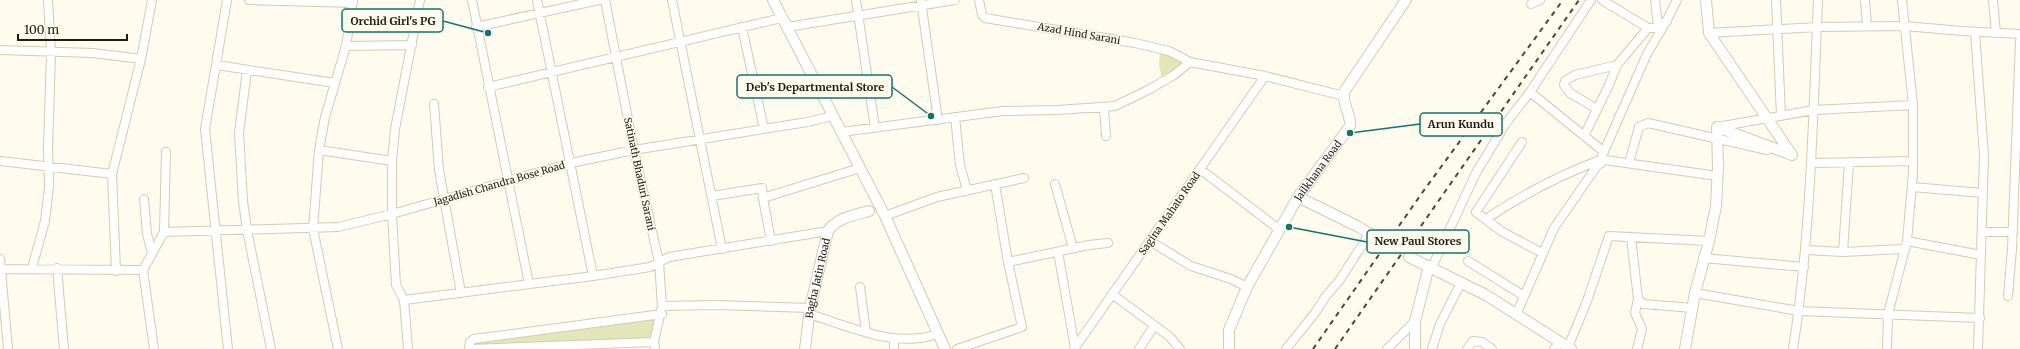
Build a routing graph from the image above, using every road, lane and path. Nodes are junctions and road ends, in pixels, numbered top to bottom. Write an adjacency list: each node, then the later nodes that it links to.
1 (48, 0): 52 (street)
2 (152, 0): 54 (street)
3 (227, 0): 56 (street)
4 (249, 0): 27 (street)
5 (420, 0): 49 (street)
6 (472, 0): 37 (street)
7 (537, 0): 30 (street)
8 (599, 0): 30 (street)
9 (605, 0): 53 (street, Satinath Bhaduri Sarani)
10 (672, 0): 48 (street)
11 (773, 0): 32 (street)
12 (856, 0): 31 (street)
13 (955, 0): 28 (street)
14 (980, 0): 55 (street, Azad Hind Sarani)
15 (1406, 0): 64 (street)
16 (1540, 0): 29 (street)
17 (1592, 0): 63 (street)
18 (1602, 0): 41 (street)
19 (1655, 0): 34 (street)
20 (1677, 0): 33 (street)
21 (1706, 0): 44 (street)
22 (1776, 0): 42 (street)
23 (1818, 0): 40 (street)
24 (1865, 0): 35 (street)
25 (1902, 0): 36 (street)
26 (1993, 0): 45 (street)
27 (353, 2): 50 (street)
28 (921, 3): 31 (street); 73 (street)
29 (1531, 4)
30 (540, 13): 37 (street); 59 (street)
31 (858, 16): 39 (street); 75 (street)
32 (782, 18): 38 (street); 39 (street)
33 (1668, 20): 34 (street); 86 (street)
34 (1658, 26): 41 (street)
35 (1867, 26): 36 (street); 40 (street)
36 (1905, 26): 43 (street); 66 (street)
37 (476, 27): 62 (street)
38 (742, 27): 48 (street); 76 (street)
39 (787, 27): 70 (street)
40 (1817, 27): 42 (street); 69 (street)
41 (1648, 28): 57 (street)
42 (1776, 29): 44 (street); 71 (street)
43 (1975, 32): 45 (street); 105 (street)
44 (1709, 33): 85 (street)
45 (1996, 33): 46 (street)
46 (2020, 34)
47 (2020, 41): 123 (street)
48 (680, 42): 53 (street); 80 (street)
49 (412, 44): 50 (street); 88 (street)
50 (346, 46): 61 (street)
51 (0, 50): 52 (street)
52 (51, 53): 54 (street); 94 (street)
53 (616, 57): 59 (street); 83 (street, Satinath Bhaduri Sarani)
54 (141, 59): 97 (street)
55 (1190, 62): 60 (street); 67 (street)
56 (216, 65): 58 (street); 119 (street)
57 (1617, 65): 68 (street); 68 (street)
58 (247, 70): 61 (street); 117 (street)
59 (553, 72): 62 (street); 91 (street)
60 (1265, 76): 64 (street); 96 (street, Sagina Mahato Road)
61 (335, 83): 82 (street)
62 (488, 87): 100 (street)
63 (1530, 92): 79 (street); 146 (street)
64 (1344, 96): 108 (street, Jailkhana Road)
65 (434, 104): 111 (street)
66 (1913, 105): 69 (street); 89 (street)
67 (1104, 108): 72 (street); 78 (street)
68 (1597, 109): 79 (street)
69 (1814, 110): 71 (street); 93 (street)
70 (833, 116): 76 (street, Jagadish Chandra Bose Road); 77 (street)
71 (1781, 116): 74 (street)
72 (955, 117): 73 (street); 104 (street)
73 (938, 120): 75 (street)
74 (1716, 127): 85 (street); 98 (street)
75 (875, 128): 77 (street)
76 (764, 129): 80 (street, Jagadish Chandra Bose Road)
77 (841, 132): 95 (street)
78 (1106, 136)
79 (1584, 136): 86 (street)
80 (700, 139): 83 (street, Jagadish Chandra Bose Road); 107 (street)
81 (1522, 142): 115 (street)
82 (320, 150): 88 (street); 116 (street)
83 (634, 150): 91 (street, Jagadish Chandra Bose Road); 144 (street, Satinath Bhaduri Sarani)
84 (166, 152): 121 (street)
85 (1792, 155): 92 (street)
86 (1600, 160): 92 (street); 115 (street); 138 (street)
87 (0, 161): 94 (street)
88 (392, 161): 113 (street)
89 (1912, 161): 90 (street); 103 (street)
90 (1849, 162): 93 (street); 136 (street)
91 (571, 163): 100 (street, Jagadish Chandra Bose Road); 153 (street)
92 (1629, 163): 98 (street)
93 (1812, 163): 134 (street)
94 (48, 167): 97 (street); 148 (street)
95 (860, 168): 106 (street); 109 (street)
96 (1200, 169): 118 (street); 127 (street, Sagina Mahato Road)
97 (112, 174): 152 (street)
98 (1717, 176): 128 (street)
99 (1024, 178): 101 (street)
100 (508, 182): 111 (street, Jagadish Chandra Bose Road); 155 (street)
101 (995, 184): 104 (street); 145 (street)
102 (1055, 184): 132 (street)
103 (1912, 187): 105 (street); 131 (street)
104 (967, 190): 114 (street)
105 (1983, 193): 122 (street)
106 (874, 195): 112 (street); 114 (street)
107 (712, 196): 109 (street); 133 (street)
108 (1298, 197): 118 (street, Jailkhana Road); 124 (street)
109 (763, 198): 126 (street)
110 (144, 199): 137 (street)
111 (444, 199): 113 (street, Jagadish Chandra Bose Road); 158 (street)
112 (869, 211): 114 (street); 120 (street, Bagha Jatin Road)
113 (392, 214): 116 (street, Jagadish Chandra Bose Road); 164 (street)
114 (885, 216): 175 (street)
115 (1486, 219): 138 (street)
116 (314, 229): 117 (street, Jagadish Chandra Bose Road); 184 (street)
117 (247, 230): 119 (street, Jagadish Chandra Bose Road); 183 (street)
118 (1280, 230): 157 (street, Jailkhana Road)
119 (214, 231): 121 (street, Jagadish Chandra Bose Road); 182 (street)
120 (828, 231): 126 (street); 167 (street, Bagha Jatin Road)
121 (164, 232): 137 (street)
122 (1982, 232): 123 (street); 139 (street)
123 (2013, 232): 162 (street)
124 (1370, 233): 129 (street); 195 (street)
125 (1632, 237): 128 (street); 163 (street); 178 (street)
126 (771, 241): 133 (street)
127 (1150, 241): 157 (street); 160 (street, Sagina Mahato Road)
128 (1710, 241): 141 (street)
129 (1383, 242)
130 (1108, 243): 132 (street)
131 (1905, 245): 136 (street); 139 (street); 169 (street)
132 (1073, 248): 135 (street)
133 (722, 249): 144 (street)
134 (1806, 250): 136 (street); 147 (street)
135 (1058, 252): 145 (street); 191 (street)
136 (1843, 252)
137 (152, 253): 151 (street)
138 (1542, 253): 161 (street)
139 (1981, 255): 171 (street)
140 (1410, 257): 146 (street)
141 (1703, 258): 147 (street); 159 (street)
142 (0, 259): 150 (street)
143 (1468, 261): 161 (street)
144 (659, 262): 153 (street); 166 (street, Satinath Bhaduri Sarani)
145 (1008, 262): 190 (street)
146 (1430, 266): 154 (street); 172 (street)
147 (1804, 267): 168 (street)
148 (32, 268): 149 (street); 150 (street)
149 (57, 268): 152 (street); 180 (street)
150 (1, 269): 179 (street)
151 (143, 270): 152 (street); 181 (street)
152 (116, 271)
153 (593, 276): 155 (street)
154 (1461, 283): 170 (street); 198 (street)
155 (529, 284): 158 (street)
156 (860, 287): 174 (street)
157 (1248, 288): 194 (street, Jailkhana Road)
158 (461, 293): 164 (street)
159 (1695, 293): 165 (street); 168 (street)
160 (1112, 294): 173 (street); 191 (street, Sagina Mahato Road)
161 (1524, 296): 170 (street)
162 (2008, 296)
163 (1638, 299): 165 (street); 201 (street)
164 (404, 300): 185 (street)
165 (1693, 308): 202 (street)
166 (662, 310): 167 (street); 177 (street, Satinath Bhaduri Sarani); 186 (street)
167 (810, 311): 174 (street); 187 (street, Bagha Jatin Road)
168 (1799, 311): 169 (street); 203 (street)
169 (1888, 314): 171 (street); 204 (street)
170 (1516, 315): 178 (street)
171 (1980, 318): 205 (street)
172 (1415, 321): 196 (street); 197 (street)
173 (1154, 326): 192 (street); 193 (street)
174 (866, 332): 176 (street)
175 (937, 334): 176 (street); 189 (street)
176 (894, 339): 188 (street)
177 (655, 345): 186 (street)
178 (1563, 347)
179 (8, 349)
180 (64, 349)
181 (154, 349)
182 (228, 349)
183 (272, 349)
184 (338, 349)
185 (408, 349)
186 (470, 349)
187 (805, 349)
188 (894, 349)
189 (945, 349)
190 (957, 349)
191 (1074, 349)
192 (1139, 349)
193 (1180, 349)
194 (1229, 349)
195 (1286, 349)
196 (1387, 349)
197 (1415, 349)
198 (1432, 349)
199 (1467, 349): 200 (street)
200 (1492, 349)
201 (1637, 349)
202 (1685, 349)
203 (1793, 349)
204 (1887, 349)
205 (1978, 349)

